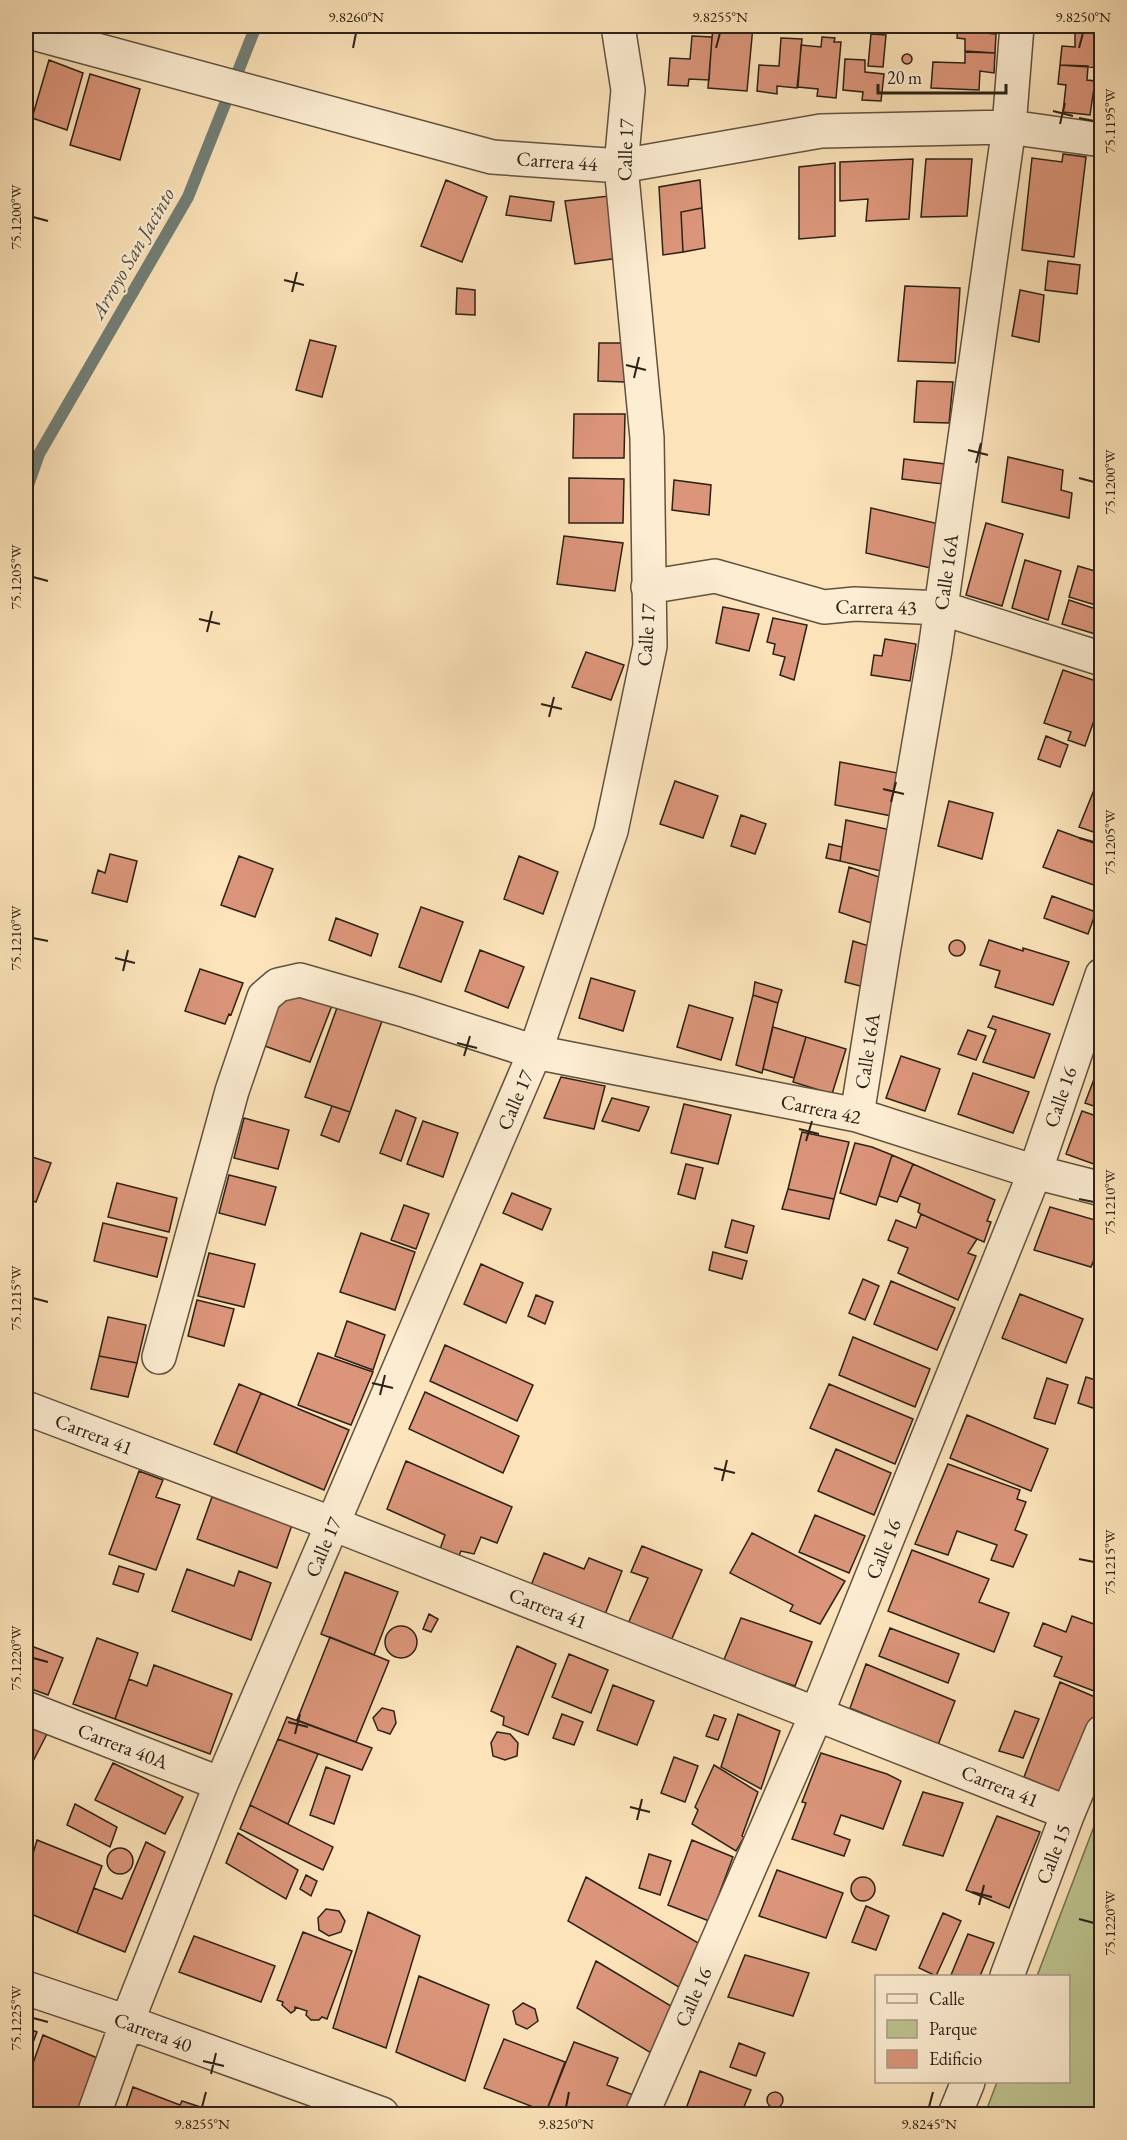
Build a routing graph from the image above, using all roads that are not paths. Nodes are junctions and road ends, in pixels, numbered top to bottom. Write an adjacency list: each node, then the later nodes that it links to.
1 (618, 26): 6 (street, Calle 17)
2 (1017, 26): 4 (street, Calle 16A)
3 (26, 31): 6 (street, Carrera 44)
4 (1009, 127): 5 (street, Carrera 44); 6 (street, Carrera 44); 8 (street, Calle 16A)
5 (1101, 140)
6 (621, 166): 7 (street, Calle 17)
7 (648, 587): 8 (street, Carrera 43); 11 (street, Calle 17)
8 (941, 608): 9 (street, Carrera 43); 12 (street, Calle 16A)
9 (1101, 659)
10 (1101, 975): 13 (street, Calle 16)
11 (535, 1052): 12 (street, Carrera 42); 15 (street, Carrera 42); 17 (street, Calle 17)
12 (857, 1115): 13 (street, Carrera 42)
13 (1035, 1172): 14 (street, Carrera 42); 19 (street, Calle 16)
14 (1101, 1189)
15 (159, 1357)
16 (26, 1408): 17 (street, Carrera 41)
17 (333, 1524): 19 (street, Carrera 41); 21 (street, Calle 17)
18 (26, 1708): 21 (street, Carrera 40A)
19 (817, 1713): 22 (street, Carrera 41); 29 (street, Calle 16)
20 (1101, 1732): 22 (street, Calle 15)
21 (221, 1784): 25 (street, Calle 17)
22 (1068, 1813): 23 (street, Calle 15)
23 (1008, 1975)
24 (26, 1988): 25 (street, Carrera 40)
25 (127, 2022): 27 (street, Calle 17); 28 (street, Carrera 40)
26 (968, 2083): 30 (street)
27 (94, 2115)
28 (382, 2115)
29 (642, 2115)
30 (955, 2115)

